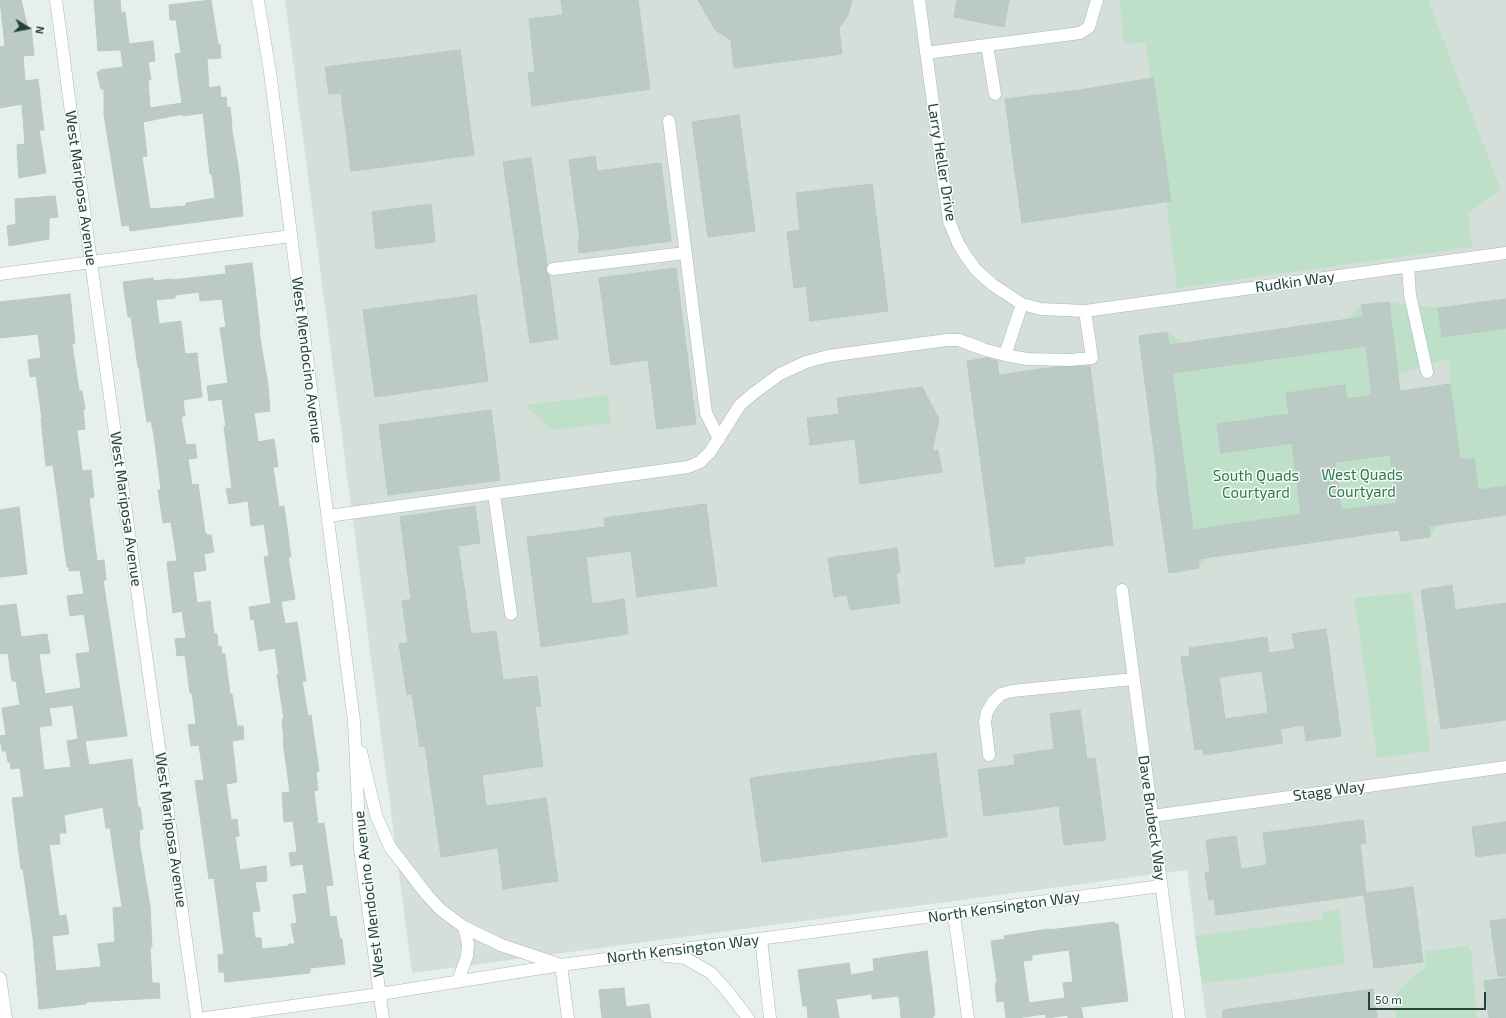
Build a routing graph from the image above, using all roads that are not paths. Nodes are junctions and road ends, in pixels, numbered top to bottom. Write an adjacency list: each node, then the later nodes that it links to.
1 (56, 0): 12 (street, West Mariposa Avenue)
2 (258, 0): 9 (street, West Mendocino Avenue)
3 (919, 0): 6 (street, Larry Heller Drive)
4 (1097, 0): 5 (street)
5 (987, 45): 6 (street); 7 (street)
6 (926, 53): 16 (street, Larry Heller Drive)
7 (995, 94)
8 (669, 121): 10 (street)
9 (291, 236): 12 (street); 22 (street, West Mendocino Avenue)
10 (685, 253): 14 (street); 20 (street)
11 (1506, 253): 13 (street, Rudkin Way)
12 (91, 262): 15 (street); 40 (street, West Mariposa Avenue)
13 (1408, 267): 17 (street, Rudkin Way); 19 (street)
14 (553, 269)
15 (0, 274)
16 (1022, 304): 17 (street, Larry Heller Drive); 18 (street)
17 (1085, 311): 18 (street)
18 (1005, 355): 20 (street)
19 (1427, 372)
20 (719, 439): 21 (street)
21 (494, 494): 22 (street); 24 (street)
22 (328, 516): 26 (street, West Mendocino Avenue)
23 (1122, 590): 25 (street, Dave Brubeck Way)
24 (511, 614)
25 (1134, 679): 27 (street); 29 (street, Dave Brubeck Way)
26 (354, 721): 32 (street, West Mendocino Avenue); 38 (street, West Mendocino Avenue)
27 (989, 755)
28 (1506, 767): 29 (street, Stagg Way)
29 (1152, 816): 30 (street, Dave Brubeck Way)
30 (1161, 886): 31 (street, North Kensington Way); 47 (street, Dave Brubeck Way)
31 (954, 914): 33 (street, North Kensington Way); 46 (street)
32 (464, 927): 35 (street, West Mendocino Avenue); 37 (street)
33 (761, 939): 34 (street, North Kensington Way); 45 (street)
34 (647, 954): 35 (street, North Kensington Way); 44 (street)
35 (561, 965): 37 (street, North Kensington Way); 43 (street)
36 (0, 978): 39 (street)
37 (458, 981): 38 (street, North Kensington Way)
38 (380, 994): 41 (street, North Kensington Way); 42 (street, West Mendocino Avenue)
39 (6, 1018)
40 (197, 1018)
41 (206, 1018)
42 (383, 1018)
43 (568, 1018)
44 (748, 1018)
45 (770, 1018)
46 (968, 1018)
47 (1179, 1018)

